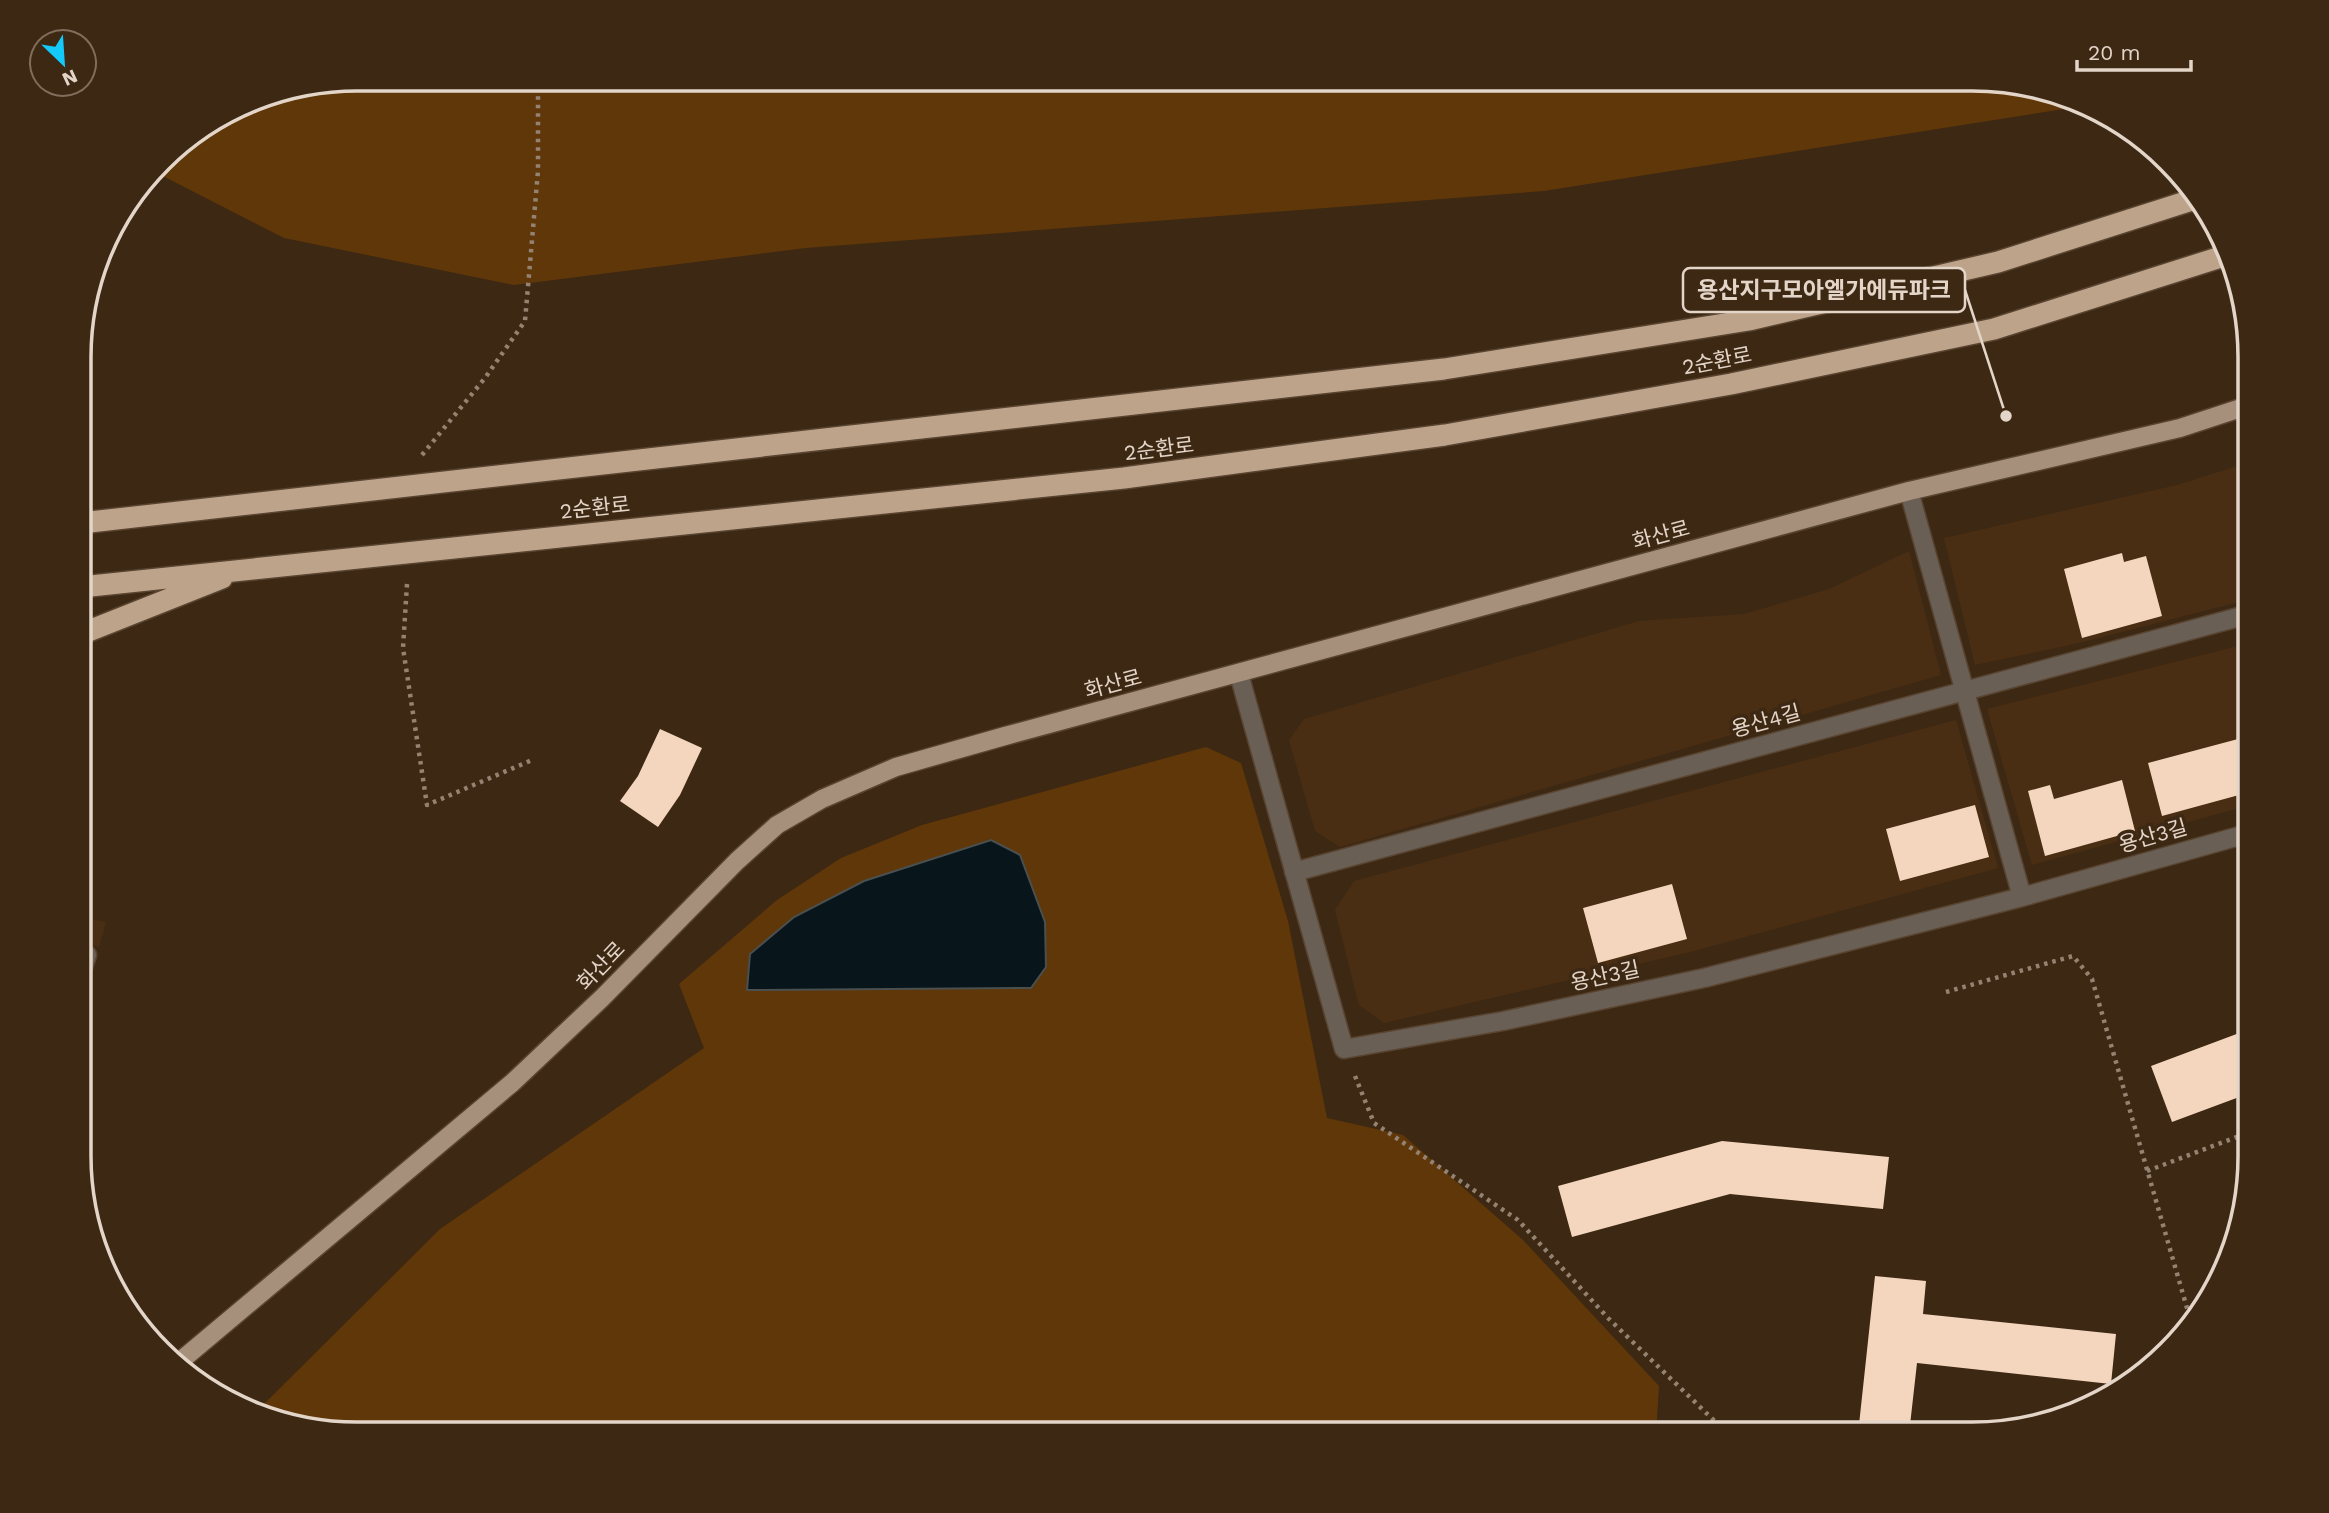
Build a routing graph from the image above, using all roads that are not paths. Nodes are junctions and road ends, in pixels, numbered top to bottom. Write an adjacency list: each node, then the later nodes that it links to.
1 (2188, 201): 5 (highway, 2순환로)
2 (2219, 258): 6 (highway, 2순환로)
3 (2238, 409): 4 (main road, 화산로)
4 (1909, 491): 10 (main road, 화산로); 11 (street)
5 (91, 522)
6 (248, 568): 7 (highway, 2순환로); 9 (highway)
7 (91, 586)
8 (2238, 617): 11 (street, 용산4길)
9 (91, 630)
10 (1239, 674): 13 (street); 15 (main road, 화산로)
11 (1964, 691): 13 (street, 용산4길); 14 (street)
12 (2238, 836): 14 (street, 용산3길)
13 (1294, 872): 14 (street, 용산3길)
14 (2022, 897)
15 (184, 1358)

